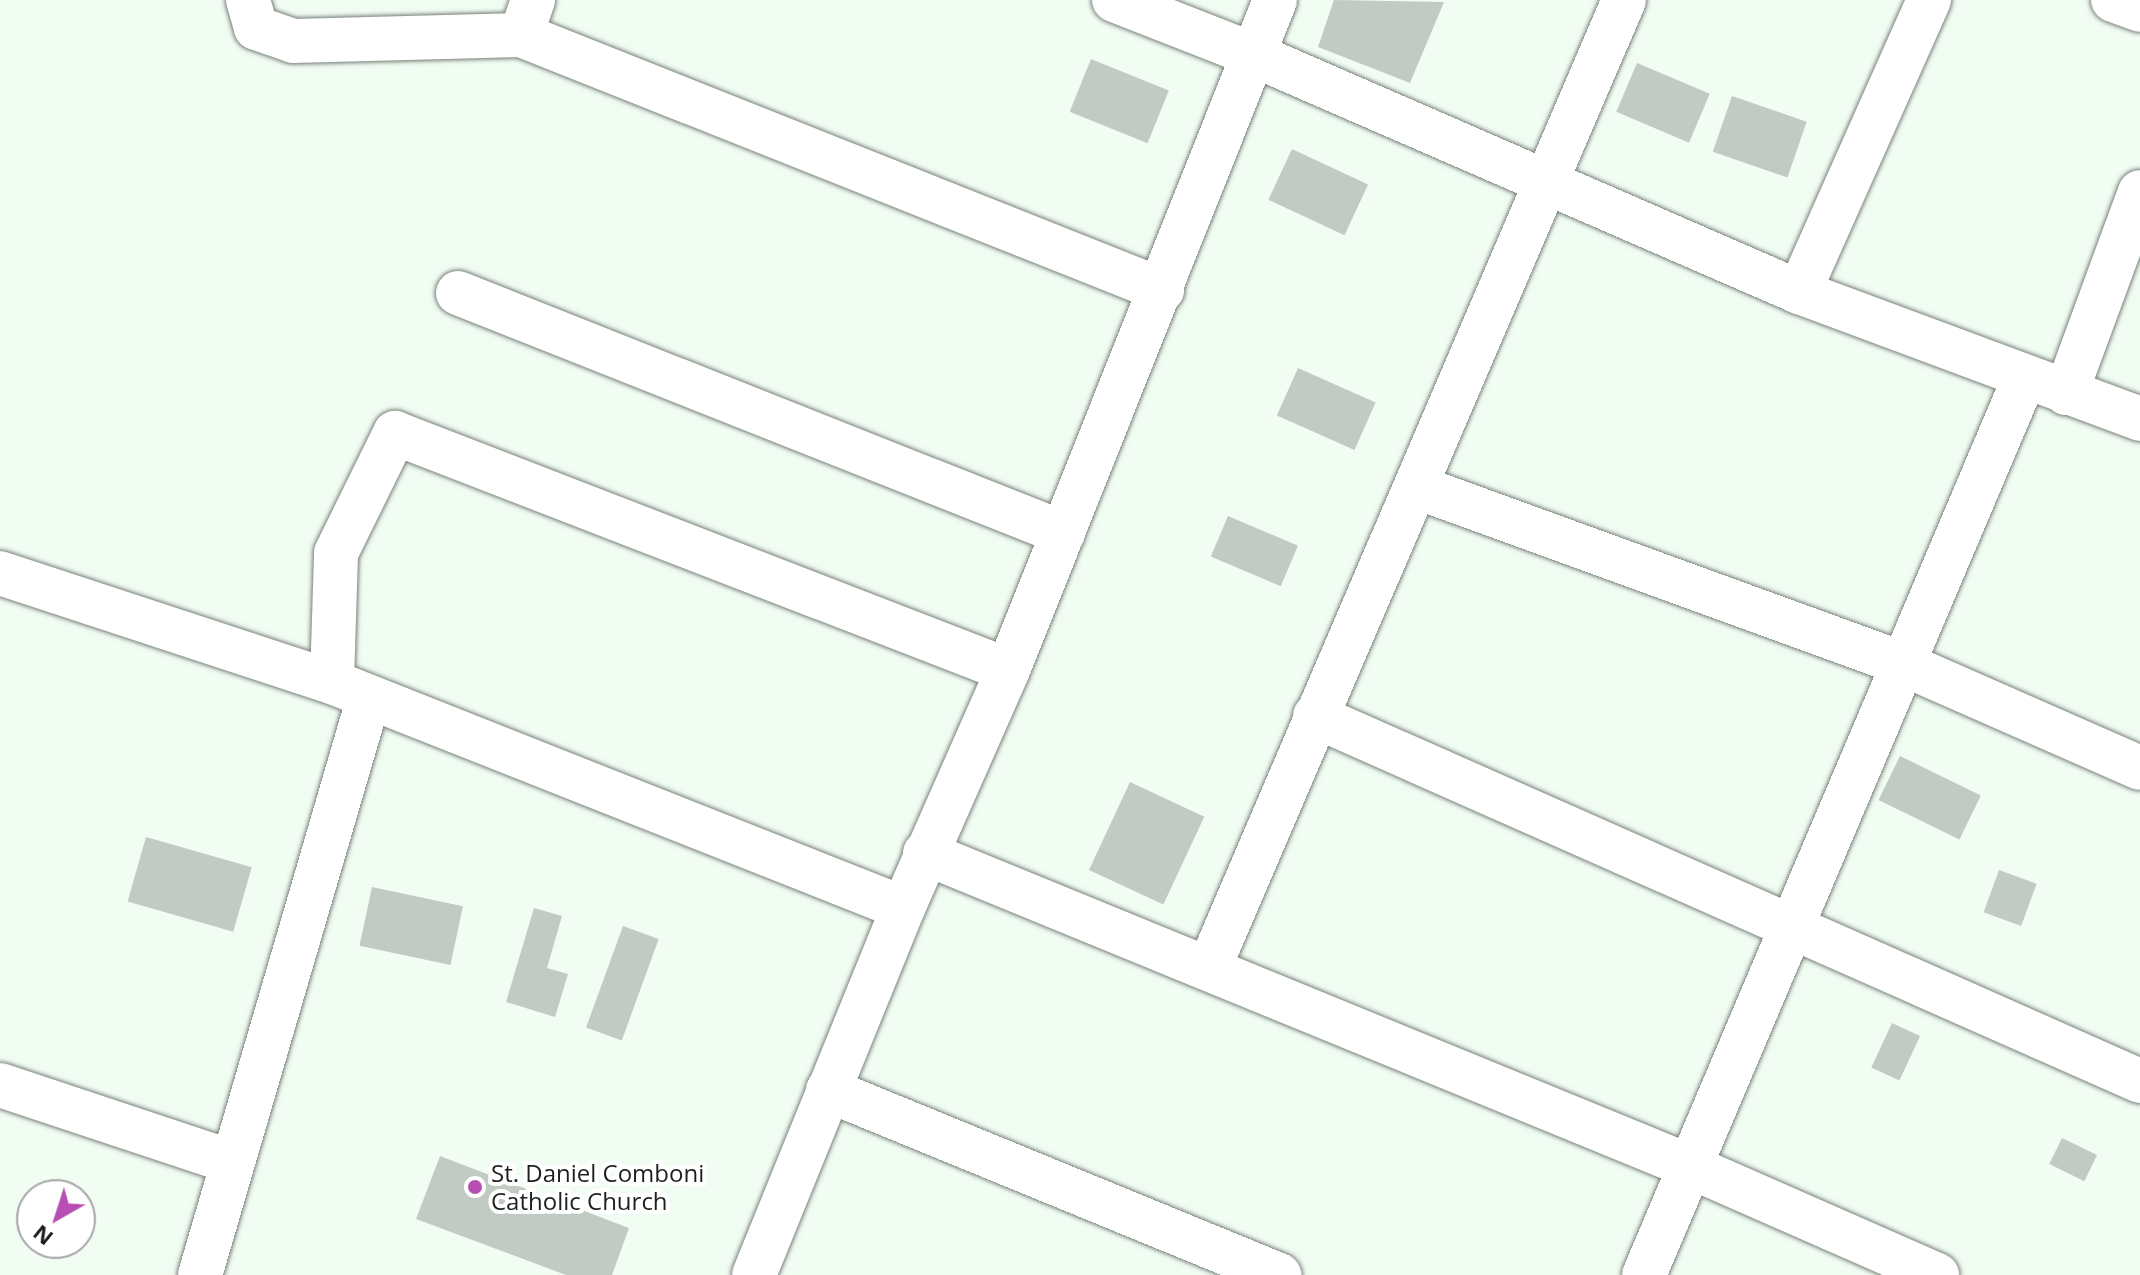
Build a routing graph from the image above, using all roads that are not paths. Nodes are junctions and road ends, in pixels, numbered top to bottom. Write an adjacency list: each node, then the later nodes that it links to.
1 (248, 0): 8 (street)
2 (1114, 0): 9 (street)
3 (1275, 0): 9 (street)
4 (1624, 0): 10 (street)
5 (1929, 0): 13 (street)
6 (2113, 0): 7 (street)
7 (2140, 10)
8 (527, 17): 12 (street)
9 (1254, 55): 10 (street); 12 (street)
10 (1543, 185): 13 (street); 18 (street)
11 (2140, 192): 16 (street)
12 (1162, 290): 19 (street)
13 (1799, 292): 15 (street)
14 (458, 293): 19 (street)
15 (2024, 379): 16 (street); 21 (street)
16 (2066, 393): 17 (street)
17 (2140, 419)
18 (1417, 487): 21 (street); 24 (street)
19 (1063, 533): 22 (street)
20 (0, 573): 23 (street)
21 (1901, 663): 25 (street); 28 (street)
22 (1008, 670): 23 (street); 26 (street)
23 (350, 689): 27 (street); 33 (street)
24 (1315, 716): 28 (street); 29 (street)
25 (2140, 768)
26 (925, 853): 27 (street); 29 (street)
27 (903, 908): 32 (street)
28 (1793, 928): 30 (street); 34 (street)
29 (1209, 968): 34 (street)
30 (2140, 1081)
31 (0, 1085): 33 (street)
32 (828, 1090): 36 (street); 37 (street)
33 (232, 1162): 35 (street)
34 (1689, 1166): 38 (street); 39 (street)
35 (200, 1275)
36 (754, 1275)
37 (1280, 1275)
38 (1644, 1275)
39 (1937, 1275)

